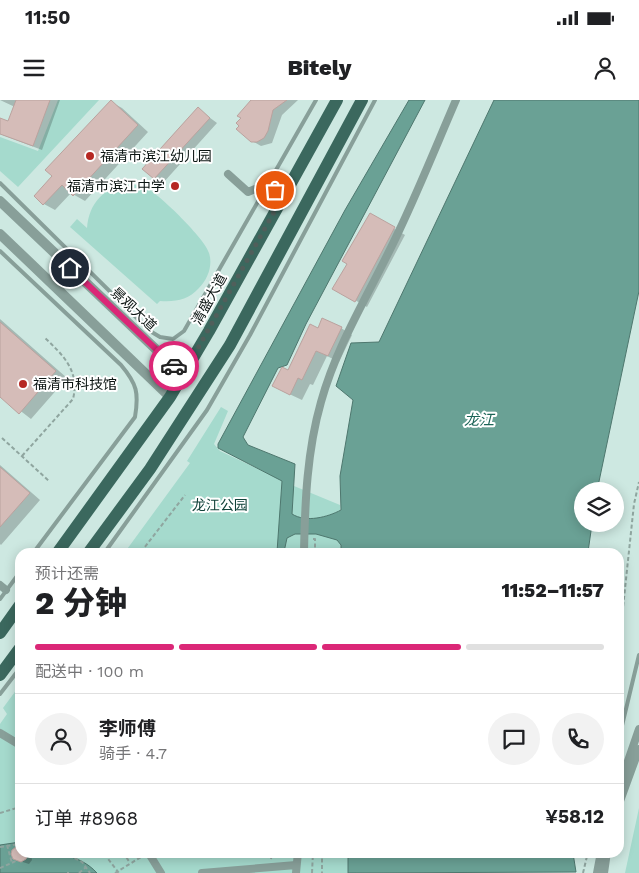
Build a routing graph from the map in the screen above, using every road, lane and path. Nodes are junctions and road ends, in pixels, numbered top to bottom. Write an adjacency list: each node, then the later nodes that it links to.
1 (316, 100): 8 (lane)
2 (337, 100): 9 (main road, 清盛大道)
3 (362, 100): 24 (main road)
4 (375, 100): 25 (lane)
5 (456, 100): 27 (street)
6 (228, 174): 8 (street)
7 (0, 183): 8 (lane)
8 (267, 184): 9 (lane)
9 (283, 196): 14 (main road, 清盛大道)
10 (0, 202): 14 (street, 景观大道)
11 (0, 234): 15 (street)
12 (0, 251): 22 (lane)
13 (44, 337): 17 (path)
14 (183, 375): 15 (main road, 清盛大道)
15 (170, 397): 23 (main road, 清盛大道)
16 (2, 438): 17 (path)
17 (22, 456): 18 (path)
18 (50, 481)
19 (639, 482): 31 (path)
20 (185, 495): 26 (path)
21 (315, 538): 28 (path)
22 (37, 548)
23 (61, 548)
24 (92, 548)
25 (108, 548)
26 (144, 548)
27 (304, 548)
28 (315, 548)
29 (15, 577): 30 (lane)
30 (3, 588): 32 (lane)
31 (624, 598)
32 (0, 599)
33 (15, 612): 34 (main road)
34 (0, 633)
35 (15, 655): 38 (main road)
36 (639, 655): 40 (lane)
37 (15, 674): 39 (lane)
38 (0, 675)
39 (0, 694)
40 (624, 717)
41 (639, 730): 45 (street)
42 (0, 733): 43 (street)
43 (15, 742)
44 (639, 749): 46 (street)
45 (624, 773)
46 (624, 790)
47 (15, 808): 48 (path)
48 (0, 813)
49 (15, 844): 50 (path)
50 (7, 845): 51 (path); 63 (path)
51 (0, 847)
52 (74, 858): 65 (path)
53 (107, 858): 68 (path)
54 (127, 858): 64 (path)
55 (139, 858): 64 (path)
56 (152, 858): 71 (street)
57 (312, 858): 73 (path)
58 (322, 858): 74 (path)
59 (587, 858): 75 (path)
60 (600, 858): 76 (street)
61 (607, 858): 77 (street)
62 (16, 861): 63 (path)
63 (12, 863): 66 (path)
64 (130, 863): 68 (path)
65 (86, 867): 69 (path); 70 (path)
66 (0, 868)
67 (296, 869): 72 (street)
68 (117, 872)
69 (79, 873)
70 (90, 873)
71 (162, 873)
72 (202, 873)
73 (312, 873)
74 (322, 873)
75 (583, 873)
76 (597, 873)
77 (604, 873)

